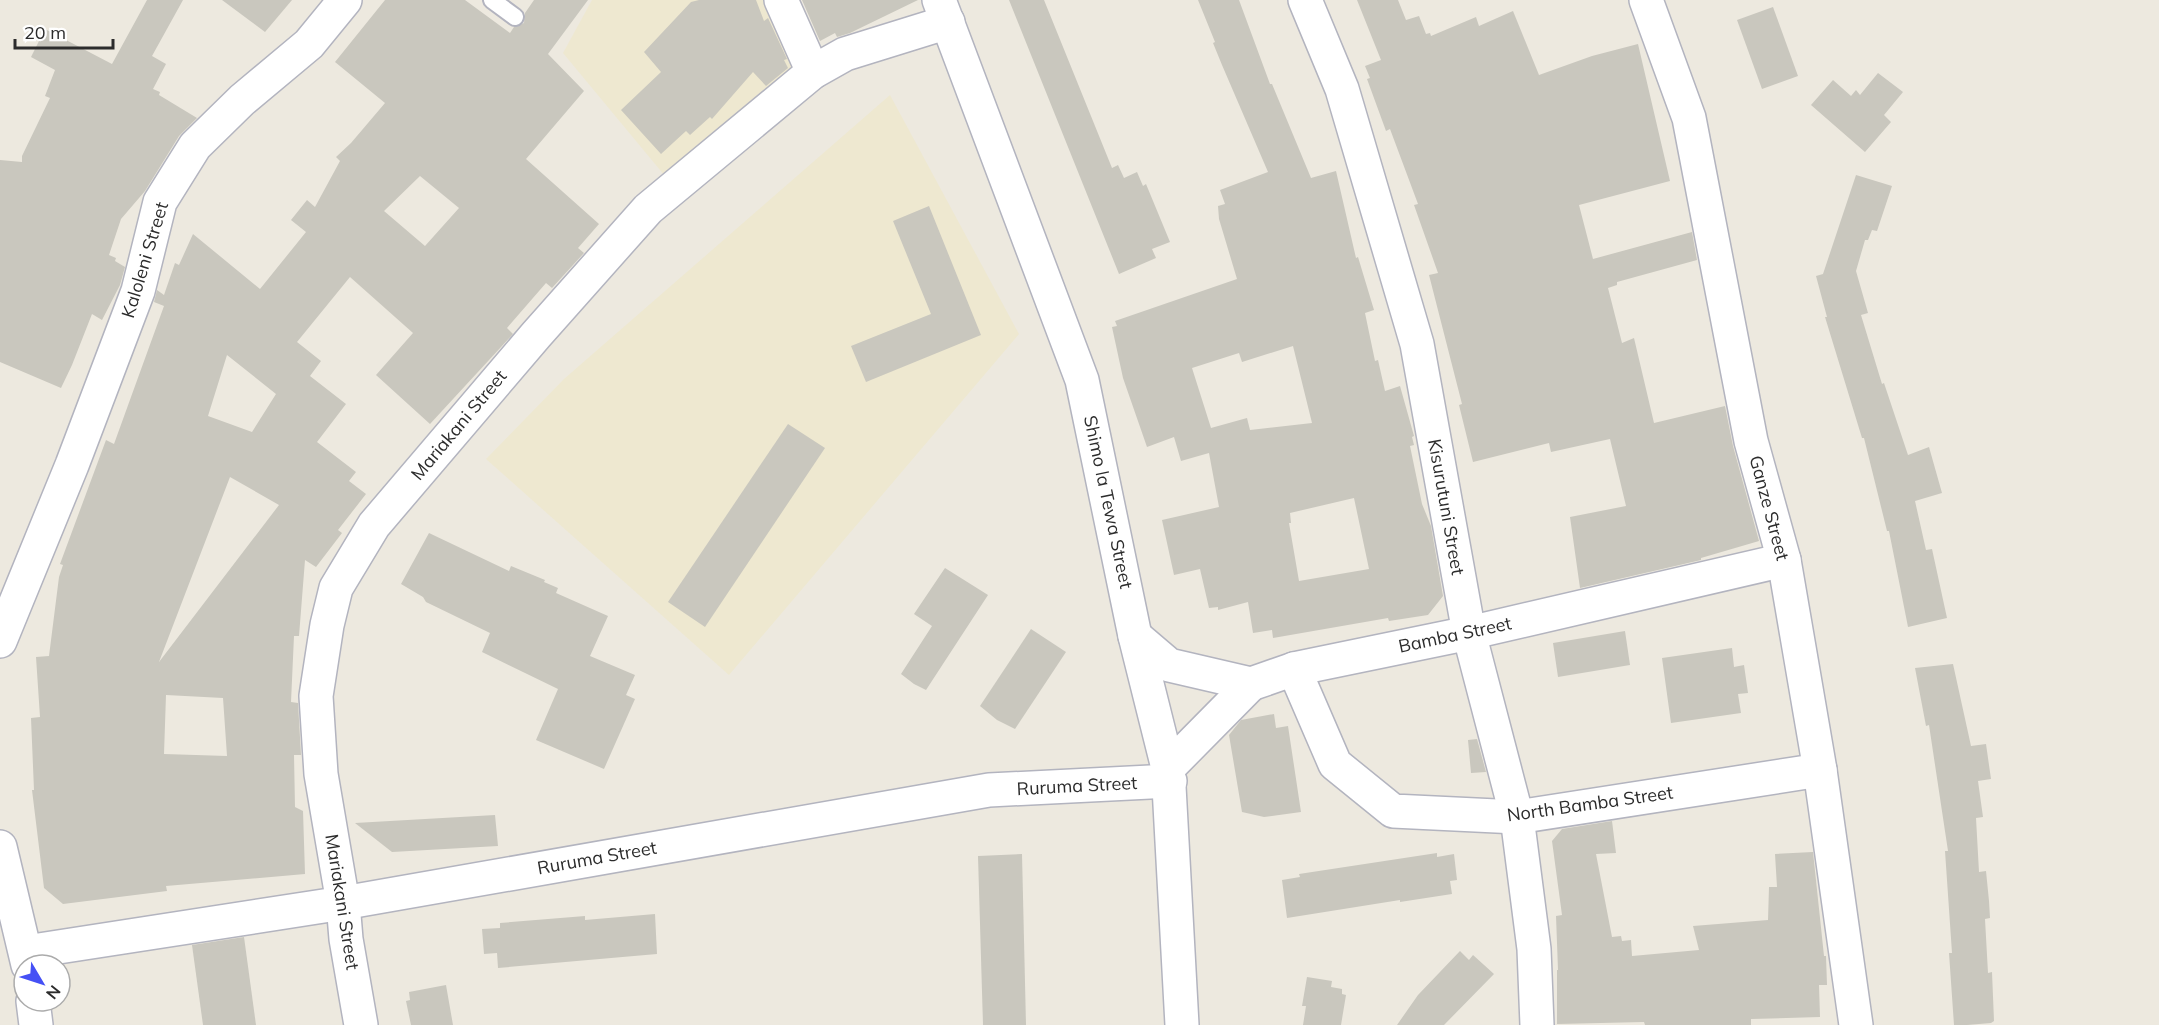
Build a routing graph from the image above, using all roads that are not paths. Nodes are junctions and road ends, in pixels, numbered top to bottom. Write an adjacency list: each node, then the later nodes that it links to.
1 (345, 0): 12 (street, Kaloleni Street)
2 (492, 0): 7 (lane)
3 (781, 0): 8 (street)
4 (1305, 0): 10 (street, Kisurutuni Street)
5 (1646, 0): 9 (street, Ganze Street)
6 (943, 11): 8 (street, Mariakani Street); 11 (street, Shimo la Tewa Street)
7 (515, 17)
8 (813, 72): 19 (street, Mariakani Street)
9 (1784, 560): 10 (street, Bamba Street); 15 (street, Ganze Street)
10 (1469, 633): 13 (street, Bamba Street); 17 (street, Kisurutuni Street)
11 (1135, 636): 14 (street); 16 (street, Shimo la Tewa Street)
12 (0, 641)
13 (1294, 669): 14 (street, Bamba Street); 17 (street, North Bamba Street)
14 (1251, 684): 16 (street)
15 (1820, 770): 17 (street, North Bamba Street); 25 (street, Ganze Street)
16 (1169, 775): 19 (street, Ruruma Street); 23 (street, Shimo la Tewa Street)
17 (1517, 818): 24 (street, Kisurutuni Street)
18 (0, 847): 20 (street)
19 (343, 903): 21 (street, Ruruma Street); 22 (street, Mariakani Street)
20 (26, 953)
21 (56, 953)
22 (361, 1025)
23 (1182, 1025)
24 (1537, 1025)
25 (1856, 1025)

